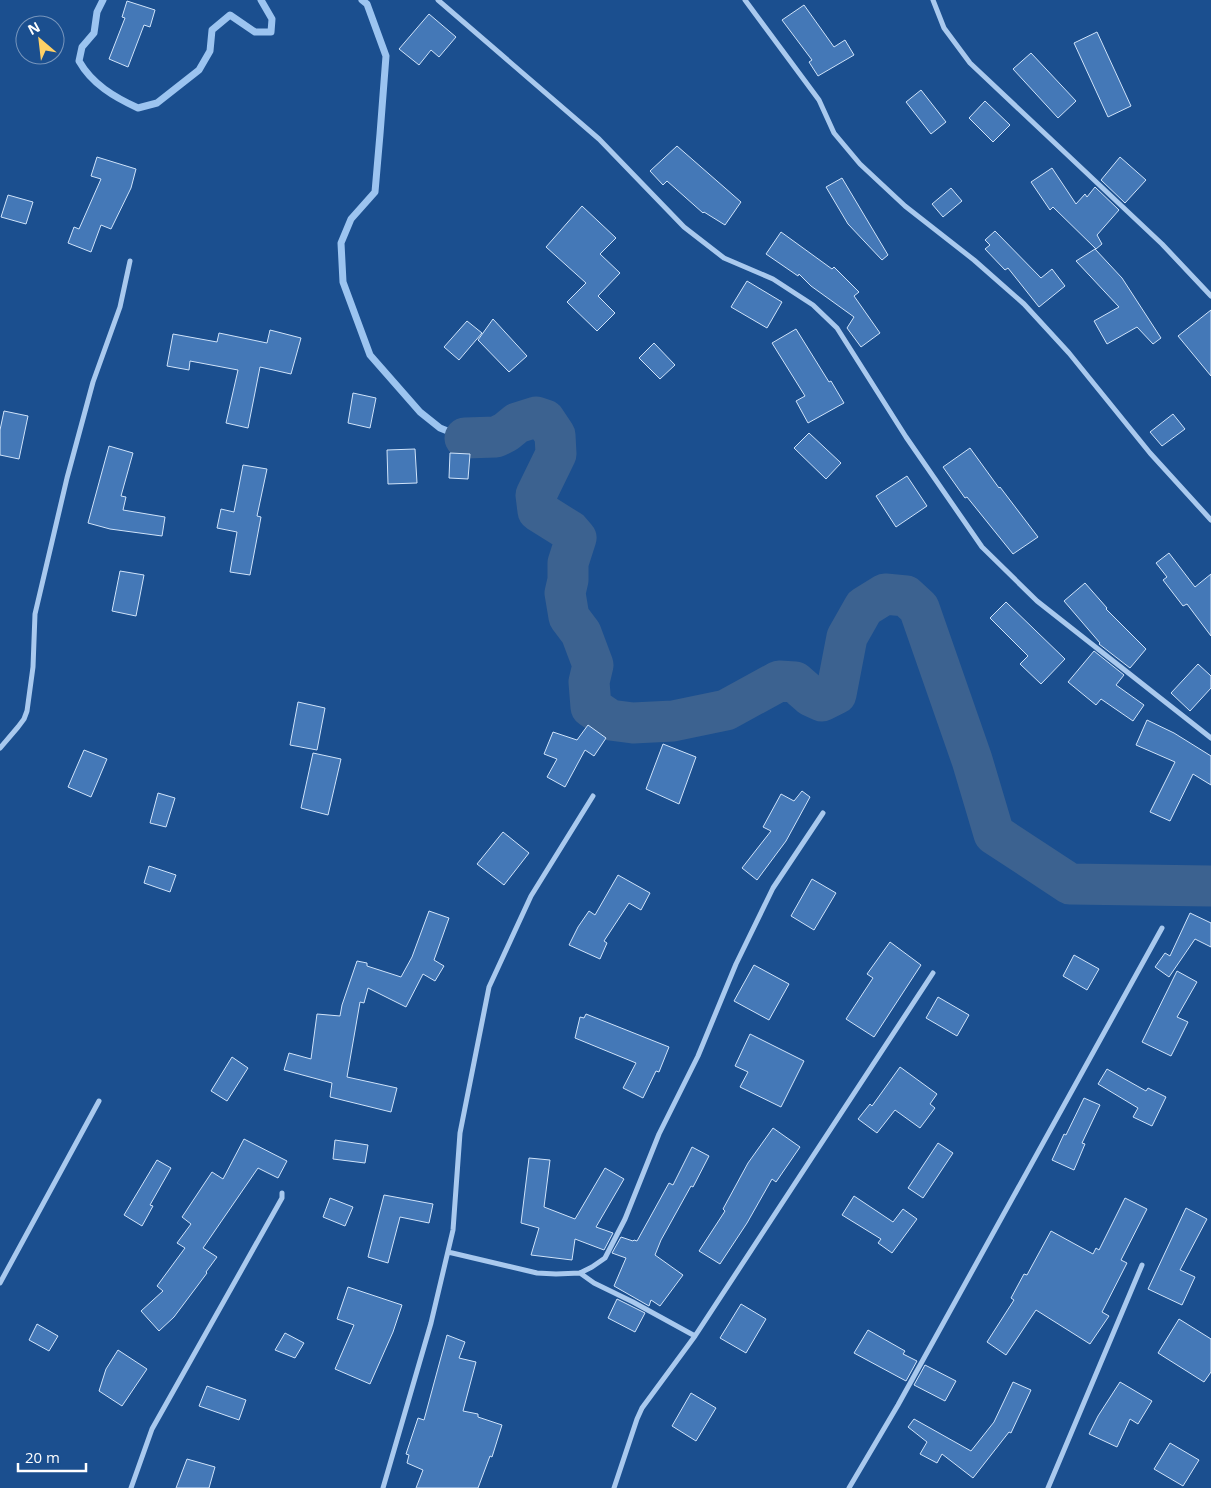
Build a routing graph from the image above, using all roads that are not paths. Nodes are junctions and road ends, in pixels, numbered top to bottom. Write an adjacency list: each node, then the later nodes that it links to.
1 (438, 0): 7 (street)
2 (745, 0): 6 (street)
3 (933, 0): 5 (street)
4 (130, 261): 8 (street)
5 (1211, 296)
6 (1211, 520)
7 (1211, 738)
8 (0, 748)
9 (593, 796): 15 (street)
10 (823, 813): 17 (street)
11 (1162, 928): 23 (street)
12 (934, 974): 19 (street)
13 (99, 1102): 18 (street)
14 (282, 1193): 20 (street)
15 (448, 1252): 17 (street); 21 (street)
16 (1142, 1265): 24 (street)
17 (580, 1272): 19 (street)
18 (0, 1284)
19 (695, 1336): 22 (street)
20 (131, 1488)
21 (383, 1488)
22 (614, 1488)
23 (849, 1488)
24 (1048, 1488)

